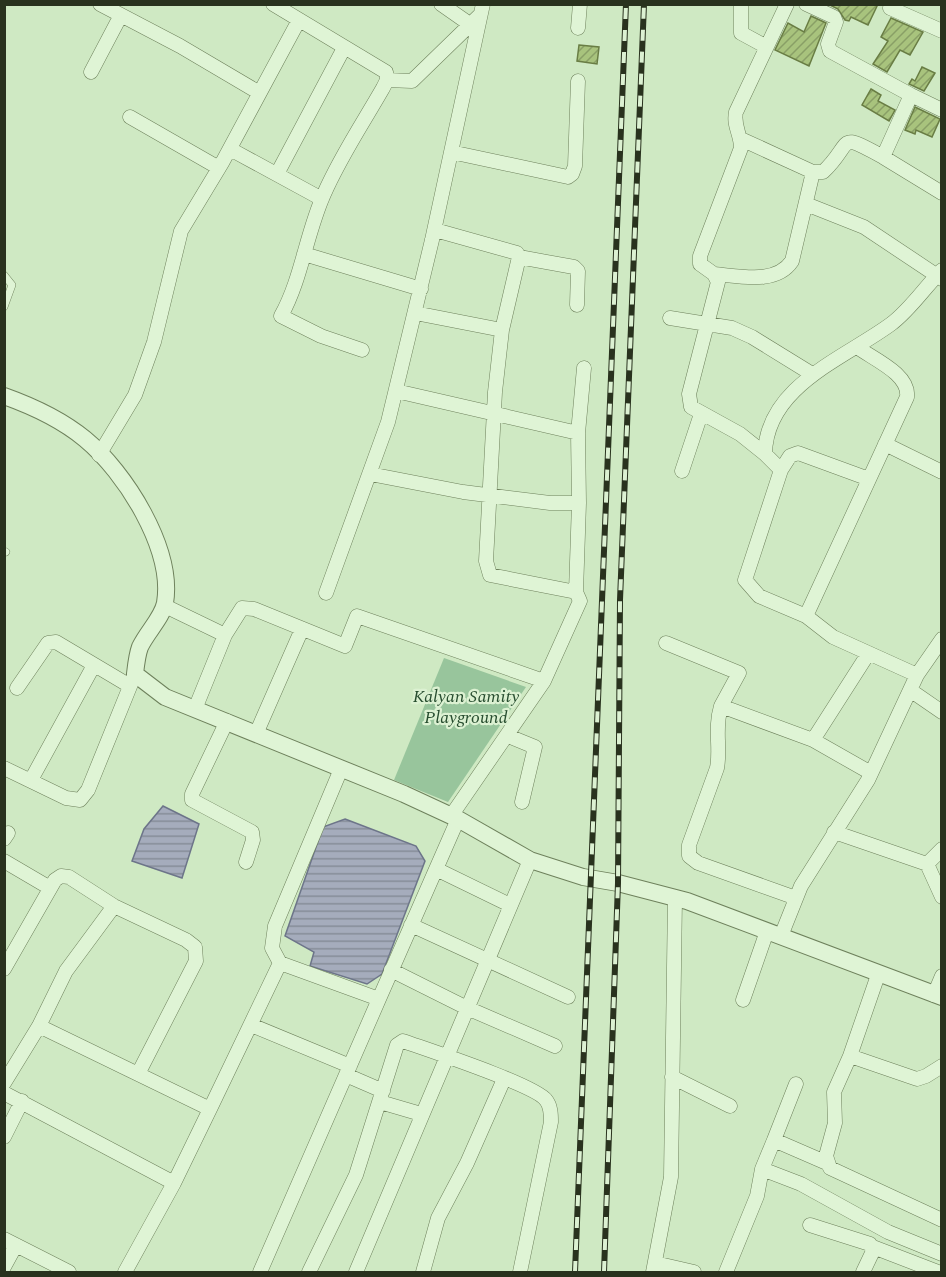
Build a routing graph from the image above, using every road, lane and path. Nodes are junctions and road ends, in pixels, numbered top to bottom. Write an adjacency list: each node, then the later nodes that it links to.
1 (100, 4): 10 (street)
2 (441, 4): 12 (street)
3 (580, 4): 13 (street)
4 (741, 4): 15 (street)
5 (787, 4): 15 (street)
6 (806, 4): 21 (street)
7 (892, 4): 14 (street)
8 (280, 6): 11 (street)
9 (482, 9): 12 (street); 26 (street)
10 (122, 15): 17 (street); 20 (street)
11 (299, 20): 16 (street); 20 (street)
12 (471, 25): 18 (street)
13 (578, 28)
14 (942, 31)
15 (765, 46): 24 (street)
16 (345, 48): 18 (street); 30 (street)
17 (91, 72)
18 (387, 80): 32 (street)
19 (578, 81): 26 (street)
20 (258, 92): 25 (street)
21 (911, 95): 22 (street); 27 (street)
22 (942, 110)
23 (130, 117): 28 (street)
24 (741, 140): 29 (street); 37 (street)
25 (230, 149): 28 (street); 30 (street)
26 (451, 153): 34 (street)
27 (883, 158): 29 (street); 31 (street)
28 (219, 168): 58 (street)
29 (813, 172): 33 (street)
30 (277, 174): 32 (street)
31 (942, 193)
32 (322, 199): 35 (street)
33 (806, 204): 37 (street); 39 (street)
34 (435, 230): 36 (street); 40 (street)
35 (304, 254): 40 (street); 48 (street)
36 (519, 257): 41 (street); 46 (street)
37 (714, 274): 45 (street)
38 (4, 275): 42 (lane)
39 (940, 275): 47 (street)
40 (421, 289): 43 (street)
41 (577, 305)
42 (4, 307)
43 (415, 313): 46 (street); 51 (street)
44 (670, 318): 45 (street)
45 (709, 323): 50 (street); 54 (street)
46 (502, 330): 53 (street)
47 (857, 347): 50 (street); 56 (street)
48 (362, 350)
49 (584, 368): 55 (street)
50 (812, 374): 57 (street)
51 (396, 391): 53 (street); 62 (street)
52 (4, 396): 58 (street)
53 (494, 414): 55 (street); 64 (street)
54 (701, 414): 57 (street); 60 (street)
55 (578, 433): 65 (street)
56 (885, 444): 61 (street); 63 (street)
57 (765, 454): 59 (street)
58 (99, 455): 68 (street)
59 (781, 470): 63 (street); 69 (street)
60 (682, 471)
61 (942, 472)
62 (370, 474): 64 (street); 67 (street)
63 (869, 478): 69 (street)
64 (491, 495): 65 (street); 66 (street)
65 (579, 503): 66 (street)
66 (576, 592): 78 (street)
67 (326, 593)
68 (165, 606): 71 (street); 77 (street)
69 (806, 616): 74 (street)
70 (302, 629): 71 (street); 78 (street); 85 (street)
71 (225, 635): 82 (street)
72 (942, 639): 76 (street)
73 (666, 643): 81 (street)
74 (868, 654): 76 (street); 87 (street)
75 (94, 665): 77 (street); 79 (street); 91 (street)
76 (917, 675): 80 (street)
77 (132, 680): 82 (street); 91 (street)
78 (544, 681): 86 (street)
79 (17, 688)
80 (910, 690): 83 (street); 90 (street)
81 (721, 706): 87 (street); 104 (street)
82 (195, 709): 84 (street)
83 (942, 712)
84 (226, 721): 85 (street); 98 (street)
85 (256, 734): 89 (street)
86 (508, 736): 92 (street); 93 (street)
87 (813, 740): 90 (street)
88 (4, 768): 91 (street)
89 (341, 769): 93 (street); 110 (street)
90 (871, 774): 94 (street)
91 (31, 780)
92 (522, 802)
93 (455, 817): 96 (street); 100 (street)
94 (834, 832): 99 (street); 104 (street)
95 (942, 849): 99 (street)
96 (530, 860): 103 (street); 105 (street)
97 (4, 861): 101 (street)
98 (246, 862)
99 (927, 864): 102 (street)
100 (436, 869): 105 (street); 107 (street)
101 (50, 888): 106 (street); 111 (street)
102 (942, 897)
103 (675, 898): 108 (street); 128 (street)
104 (796, 898): 108 (street)
105 (510, 905): 109 (street)
106 (114, 906): 121 (street); 127 (street)
107 (411, 925): 109 (street); 112 (street)
108 (774, 933): 113 (street); 118 (street)
109 (489, 960): 116 (street); 119 (street)
110 (280, 963): 117 (street); 120 (street)
111 (4, 969)
112 (391, 970): 117 (street); 119 (street)
113 (878, 975): 115 (street); 123 (street)
114 (942, 976): 115 (street)
115 (938, 996)
116 (568, 997)
117 (378, 999): 126 (street)
118 (744, 1000)
119 (467, 1008): 122 (street); 124 (street)
120 (251, 1025): 126 (street); 136 (street)
121 (39, 1026): 127 (street); 130 (street)
122 (555, 1046)
123 (849, 1056): 125 (street); 140 (street)
124 (446, 1057): 129 (street); 133 (street); 137 (street)
125 (942, 1066)
126 (348, 1071): 133 (street); 154 (street)
127 (138, 1074): 136 (street)
128 (672, 1077): 135 (street); 149 (street)
129 (504, 1079): 157 (street); 158 (street)
130 (4, 1083)
131 (796, 1084): 139 (street)
132 (4, 1093): 134 (street)
133 (381, 1097): 137 (street); 155 (street)
134 (22, 1101): 138 (street); 142 (street)
135 (730, 1106)
136 (210, 1109): 142 (street)
137 (421, 1114): 156 (street)
138 (4, 1137)
139 (774, 1140): 140 (street); 141 (street)
140 (827, 1163): 143 (street)
141 (762, 1169): 147 (street); 160 (street)
142 (174, 1183): 153 (street)
143 (942, 1220)
144 (810, 1225): 146 (street)
145 (10, 1242): 148 (street); 152 (street)
146 (873, 1247): 150 (street); 151 (street)
147 (942, 1254)
148 (4, 1267)
149 (654, 1268): 159 (street)
150 (921, 1269): 162 (street)
151 (865, 1270): 161 (street)
152 (69, 1272)
153 (125, 1272)
154 (260, 1272)
155 (309, 1272)
156 (356, 1272)
157 (423, 1272)
158 (520, 1272)
159 (694, 1272)
160 (726, 1272)
161 (879, 1272)
162 (938, 1272)

